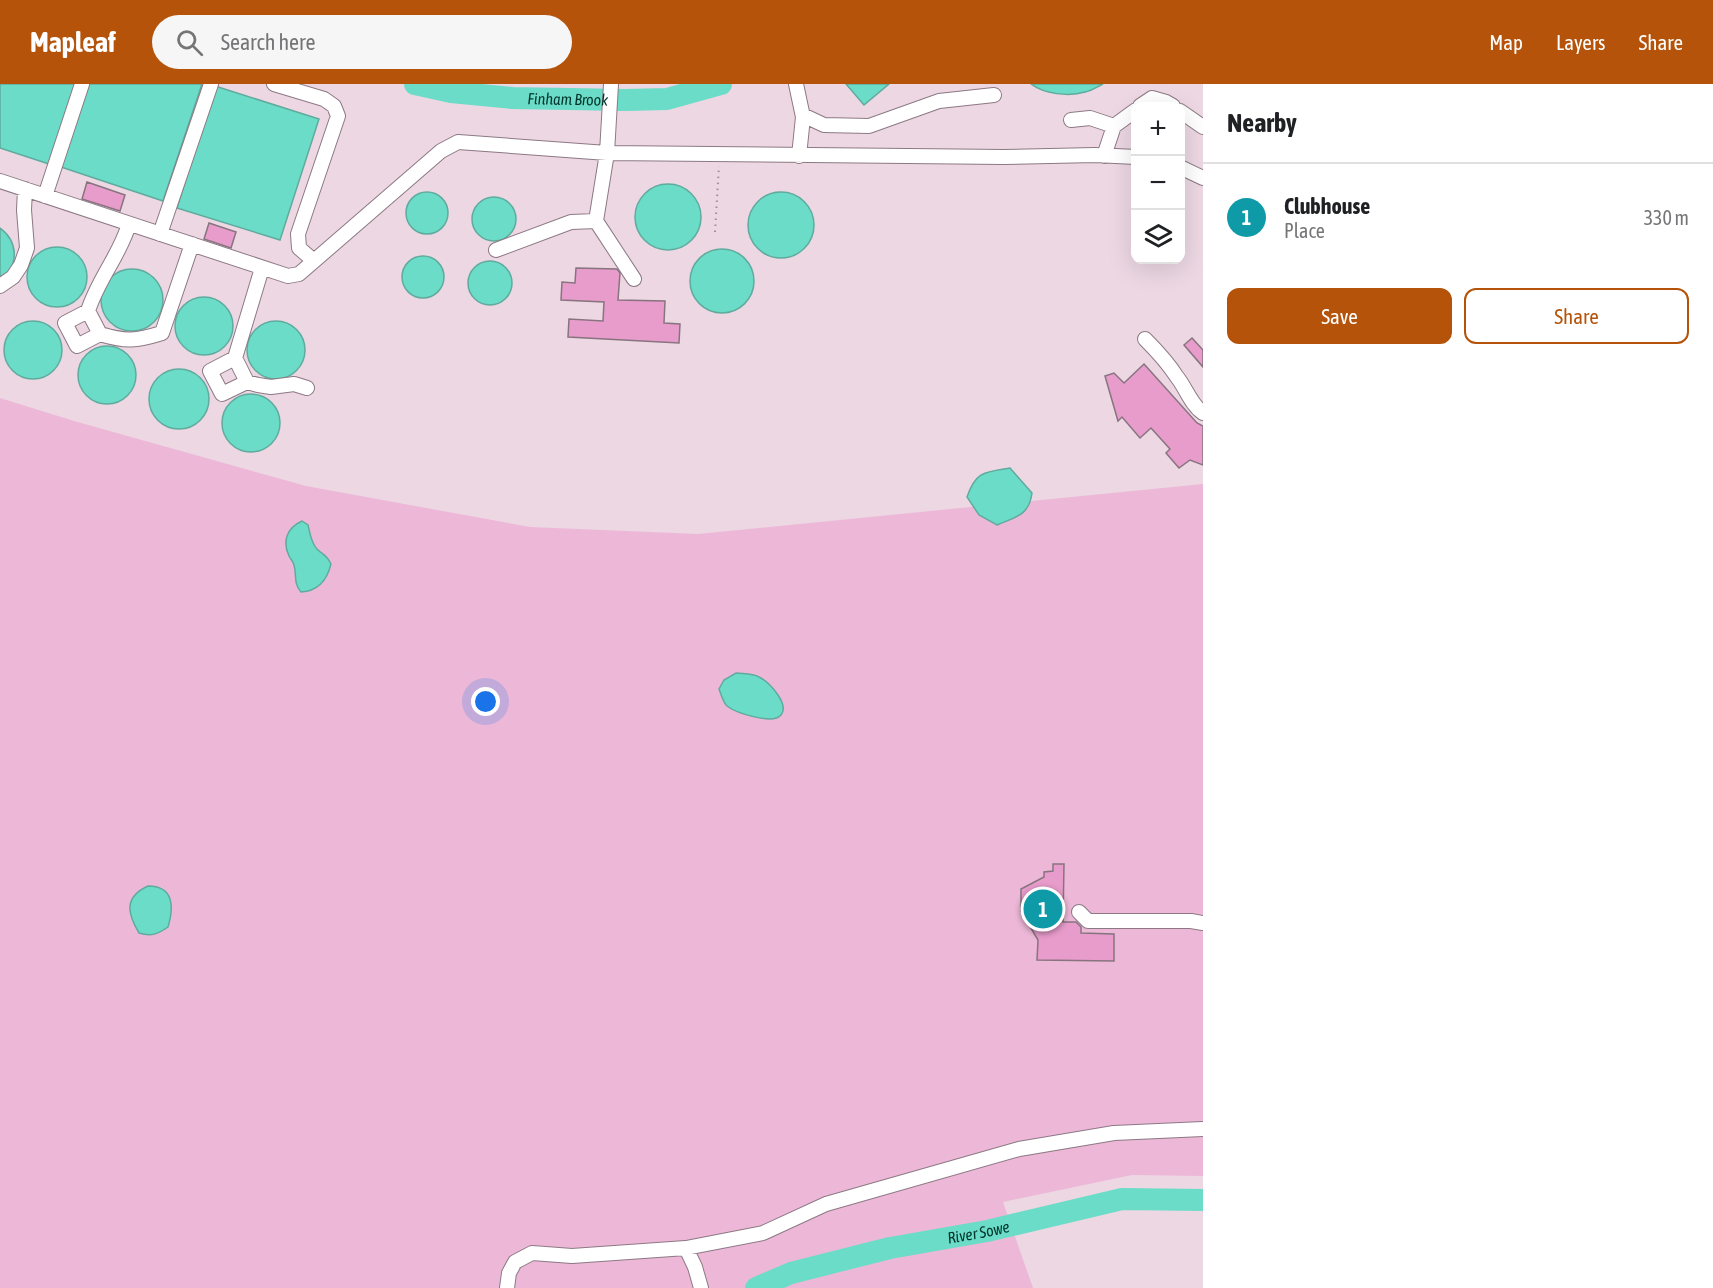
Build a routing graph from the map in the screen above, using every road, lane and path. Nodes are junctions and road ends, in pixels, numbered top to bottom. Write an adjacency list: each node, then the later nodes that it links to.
1 (82, 84): 24 (lane)
2 (211, 84): 28 (lane)
3 (274, 84): 31 (lane)
4 (796, 84): 11 (lane)
5 (611, 86): 15 (lane)
6 (994, 95): 11 (lane)
7 (1146, 102): 8 (lane)
8 (1166, 102)
9 (1131, 114): 13 (lane)
10 (1185, 114): 14 (lane)
11 (803, 117): 17 (lane)
12 (1071, 120): 13 (lane)
13 (1114, 126): 18 (lane)
14 (1203, 127)
15 (607, 153): 16 (lane); 25 (lane); 31 (lane)
16 (720, 155): 17 (lane); 27 (path)
17 (799, 156): 18 (lane)
18 (1104, 156): 19 (lane)
19 (1131, 157)
20 (1185, 169): 21 (lane)
21 (1203, 178)
22 (0, 181): 23 (lane)
23 (24, 189): 24 (lane); 34 (lane)
24 (45, 196): 26 (lane)
25 (596, 221): 30 (lane); 33 (lane)
26 (129, 224): 28 (lane); 35 (lane)
27 (715, 232)
28 (160, 234): 29 (lane)
29 (192, 244): 32 (lane); 36 (lane)
30 (496, 250)
31 (314, 261): 32 (lane)
32 (262, 268): 38 (lane)
33 (634, 279)
34 (0, 286)
35 (88, 311): 36 (lane); 36 (lane)
36 (100, 334)
37 (1145, 339): 41 (lane)
38 (235, 358): 39 (lane); 39 (lane)
39 (247, 382): 40 (lane)
40 (308, 388)
41 (1203, 413)
42 (1078, 912): 43 (lane)
43 (1203, 922)
44 (1203, 1129): 45 (lane)
45 (686, 1248): 46 (lane); 47 (lane)
46 (507, 1288)
47 (701, 1288)

